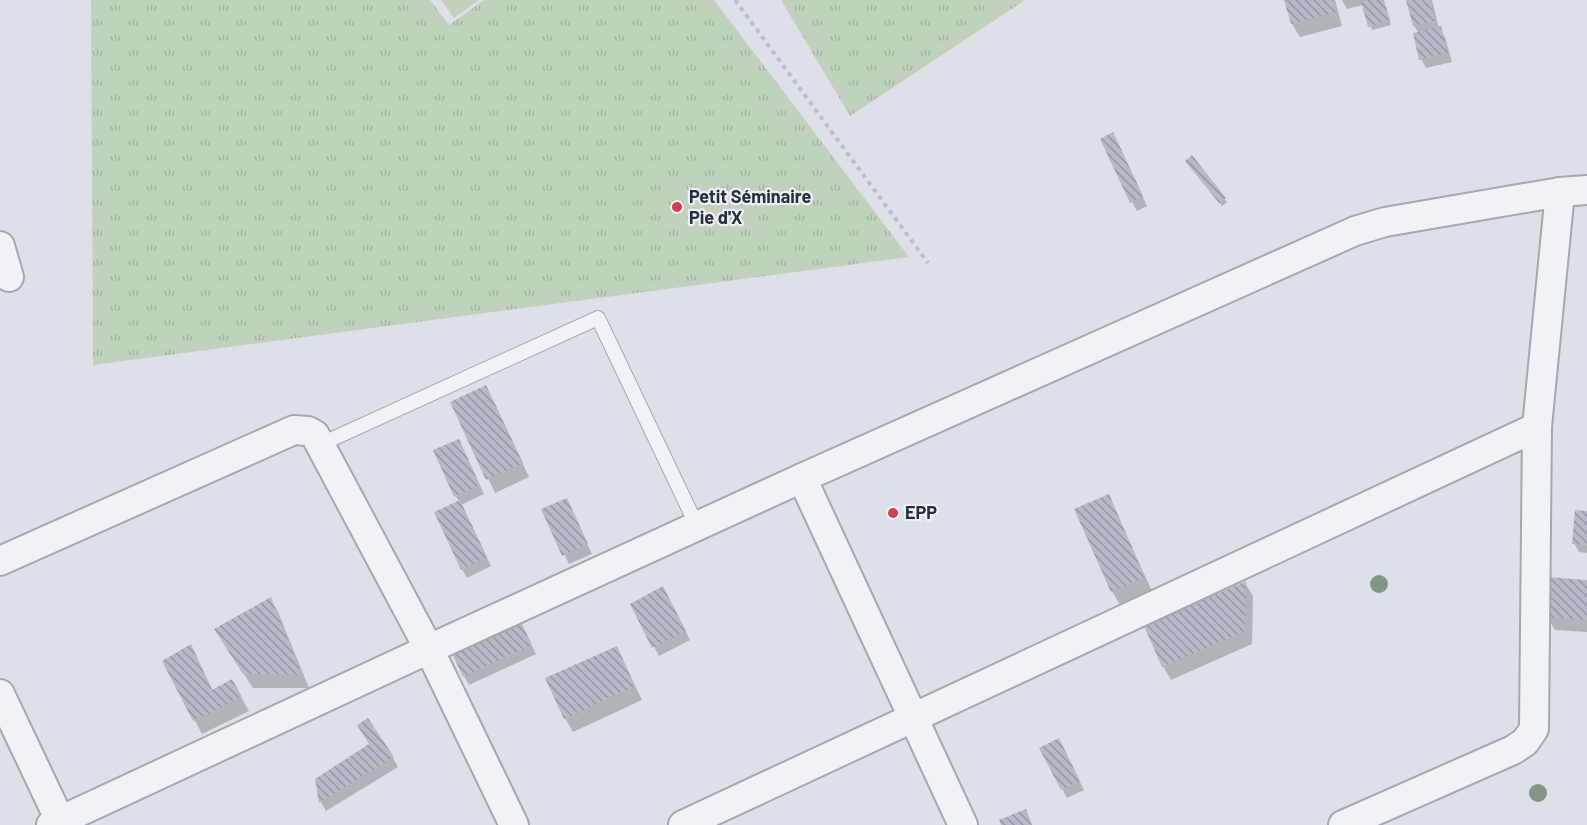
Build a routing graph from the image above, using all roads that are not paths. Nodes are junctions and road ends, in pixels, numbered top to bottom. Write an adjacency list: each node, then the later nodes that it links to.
1 (1573, 191): 4 (street); 6 (street)
2 (0, 246): 3 (street)
3 (9, 278)
4 (1537, 428): 11 (street); 16 (street)
5 (320, 445): 7 (lane); 8 (street); 9 (street)
6 (802, 478): 7 (street); 11 (street)
7 (697, 526): 9 (street)
8 (0, 561)
9 (429, 648): 12 (street); 13 (street)
10 (0, 694): 12 (street)
11 (913, 718): 14 (street); 15 (street)
12 (58, 824)
13 (514, 825)
14 (683, 825)
15 (963, 825)
16 (1343, 825)

